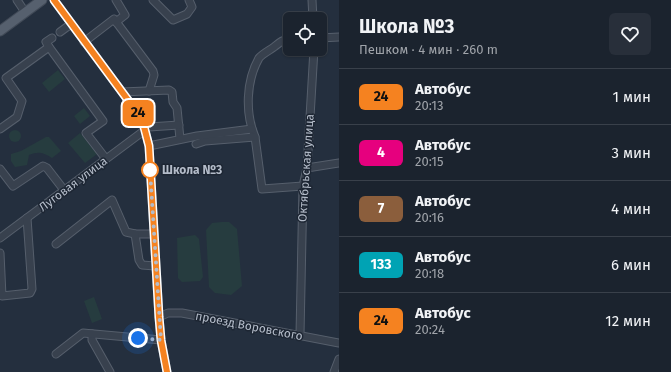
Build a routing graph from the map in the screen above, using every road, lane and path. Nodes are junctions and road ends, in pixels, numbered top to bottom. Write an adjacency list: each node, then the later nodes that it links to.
1 (17, 0): 8 (street)
2 (42, 0): 8 (main road)
3 (54, 0): 11 (street)
4 (116, 0): 10 (street)
5 (153, 0): 6 (street)
6 (189, 0)
7 (312, 0): 9 (street)
8 (25, 12): 12 (main road)
9 (313, 12)
10 (116, 22): 18 (street); 22 (street)
11 (71, 24): 13 (street); 18 (street)
12 (0, 31)
13 (60, 32)
14 (339, 37): 16 (street)
15 (52, 38): 19 (street)
16 (327, 38)
17 (283, 40): 26 (street)
18 (84, 42): 23 (street)
19 (49, 47): 21 (street); 32 (street)
20 (314, 56): 34 (street, Октябрьская улица)
21 (3, 80): 25 (street)
22 (149, 91): 23 (street); 24 (street)
23 (122, 92): 27 (street)
24 (179, 125): 27 (street); 29 (street)
25 (0, 129)
26 (252, 129): 28 (street); 29 (street)
27 (145, 130): 31 (street); 32 (street, Луговая улица)
28 (255, 137): 30 (street); 36 (street)
29 (180, 139): 31 (street)
30 (196, 144)
31 (149, 146): 40 (street)
32 (106, 159): 37 (street, Луговая улица)
33 (339, 163): 34 (street)
34 (307, 168): 36 (street, Октябрьская улица)
35 (0, 169): 37 (street)
36 (303, 186): 47 (street, Октябрьская улица)
37 (64, 190): 38 (street, Луговая улица)
38 (27, 218): 41 (street, Луговая улица); 43 (street)
39 (135, 234): 40 (street); 42 (street); 44 (street)
40 (154, 234): 44 (street)
41 (0, 238)
42 (56, 244)
43 (0, 253)
44 (155, 266): 45 (street)
45 (159, 317): 47 (street, проезд Воровского); 48 (street)
46 (92, 334): 48 (street); 50 (street); 53 (street)
47 (300, 335): 49 (street, проезд Воровского)
48 (161, 340): 52 (street)
49 (339, 343)
50 (56, 354)
51 (339, 359): 55 (street)
52 (167, 371): 54 (street)
53 (110, 372)
54 (175, 372)
55 (334, 372)

